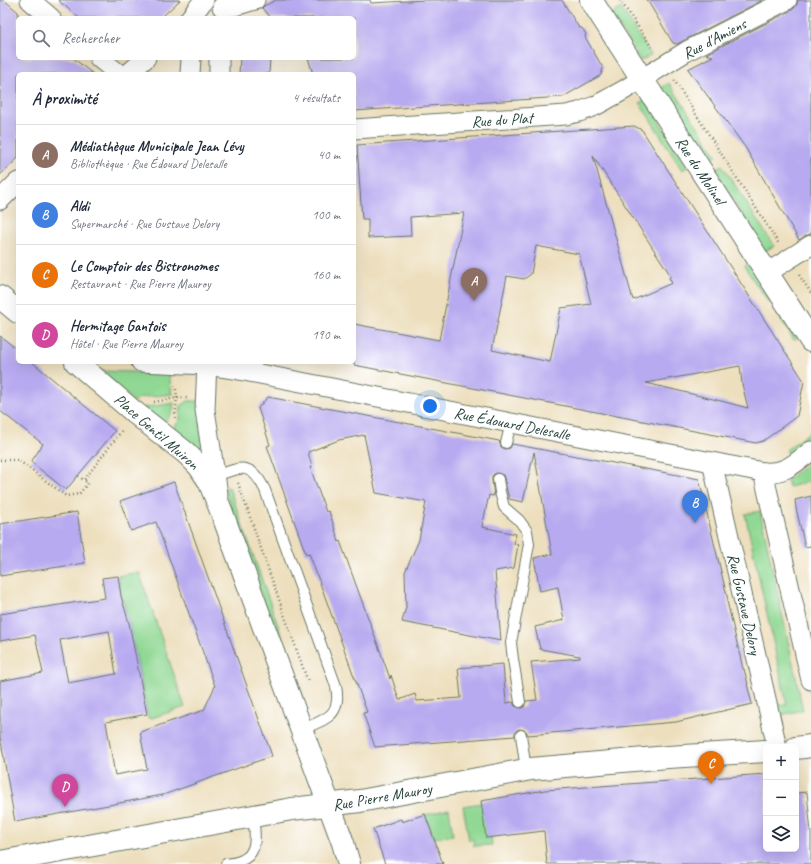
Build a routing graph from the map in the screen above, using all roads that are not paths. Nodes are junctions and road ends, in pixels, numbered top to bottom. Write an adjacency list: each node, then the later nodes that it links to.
1 (30, 0): 6 (street)
2 (255, 0): 5 (street)
3 (787, 0): 15 (street, Rue d'Amiens)
4 (593, 1): 15 (street, Rue du Molinel)
5 (220, 8)
6 (49, 16)
7 (102, 60): 11 (street)
8 (144, 60): 12 (street)
9 (191, 60): 13 (street)
10 (219, 60): 14 (street)
11 (116, 72)
12 (130, 72)
13 (190, 72)
14 (219, 72)
15 (642, 79): 16 (street, Rue du Plat); 20 (street, Rue du Molinel)
16 (356, 129)
17 (16, 184): 18 (street)
18 (0, 200)
19 (811, 245): 20 (street)
20 (767, 273): 23 (street, Rue du Molinel)
21 (0, 297): 22 (street)
22 (16, 310)
23 (811, 341)
24 (78, 364): 33 (street, Place Gentil Muiron)
25 (207, 364): 26 (street, Rue Édouard Delesalle); 31 (street)
26 (511, 423): 27 (lane); 29 (street, Rue Édouard Delesalle)
27 (506, 443)
28 (811, 450): 30 (street, Rue Édouard Delesalle)
29 (712, 462): 30 (street, Rue Édouard Delesalle); 38 (street, Rue Gustave Delory)
30 (763, 472): 34 (street)
31 (215, 476): 33 (street); 36 (lane)
32 (498, 479): 35 (lane)
33 (222, 513): 36 (street, Place Gentil Muiron)
34 (811, 680)
35 (520, 702)
36 (301, 730): 43 (street, Place Gentil Muiron)
37 (522, 735): 42 (lane)
38 (776, 744)
39 (811, 746): 40 (street)
40 (799, 748)
41 (763, 751): 42 (street, Rue Pierre Mauroy)
42 (526, 770): 43 (street, Rue Pierre Mauroy)
43 (328, 805): 44 (street, Rue Pierre Mauroy); 47 (street, Place Gentil Muiron)
44 (253, 817): 45 (street, Rue Pierre Mauroy); 46 (lane)
45 (0, 862)
46 (226, 864)
47 (349, 864)

